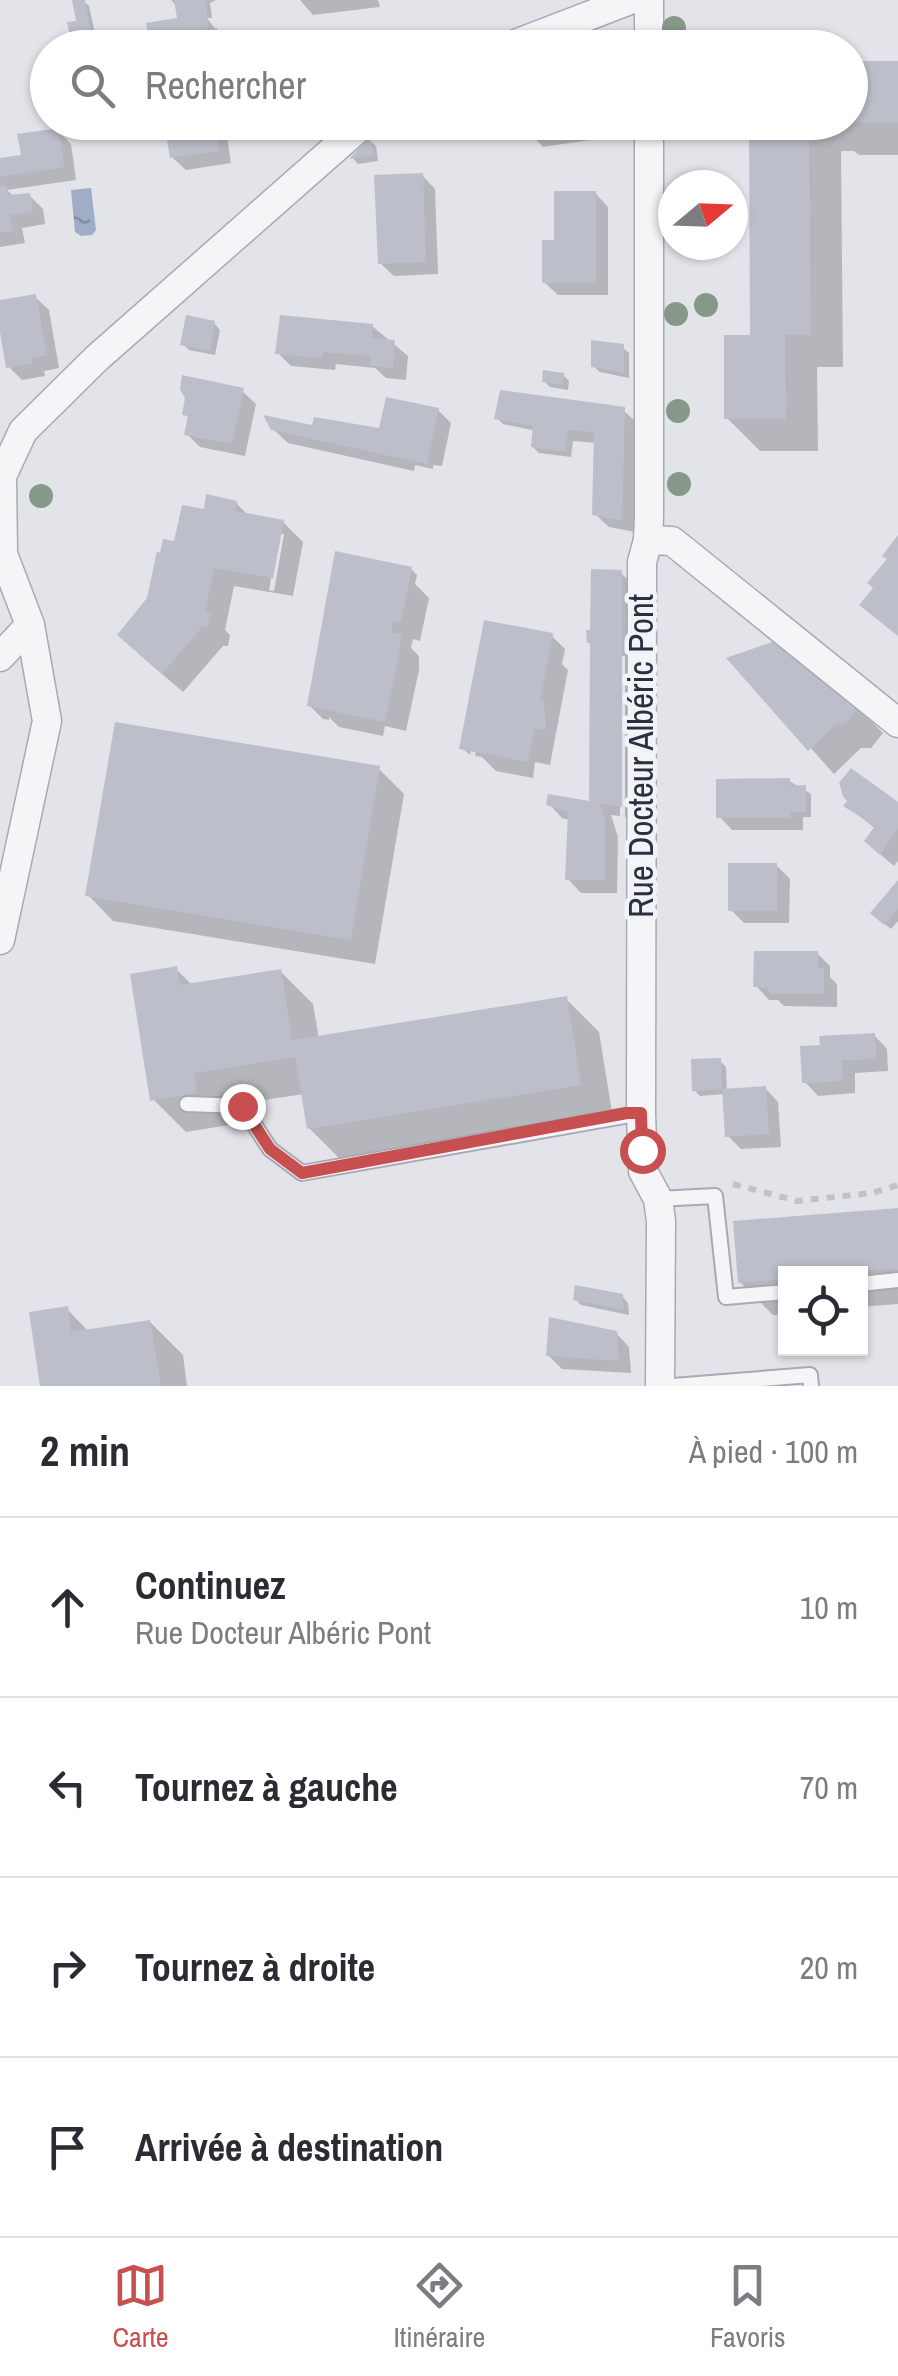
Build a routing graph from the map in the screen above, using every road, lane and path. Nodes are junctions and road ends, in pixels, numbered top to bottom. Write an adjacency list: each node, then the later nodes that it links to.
1 (630, 0): 3 (street)
2 (649, 0): 4 (street)
3 (552, 30)
4 (649, 30)
5 (345, 140): 8 (street)
6 (650, 140): 7 (street, Rue Docteur Albéric Pont)
7 (648, 540): 10 (street); 13 (street, Rue Docteur Albéric Pont)
8 (30, 625): 9 (street); 11 (street)
9 (0, 658)
10 (898, 722)
11 (0, 940)
12 (187, 1104): 13 (lane)
13 (641, 1113): 16 (street, Rue Docteur Albéric Pont)
14 (898, 1185): 15 (path)
15 (715, 1196): 16 (lane); 19 (lane)
16 (658, 1199): 20 (street, Rue Docteur Albéric Pont)
17 (898, 1280): 18 (lane)
18 (868, 1283)
19 (778, 1293)
20 (660, 1386)
21 (673, 1386): 22 (lane)
22 (811, 1386)

